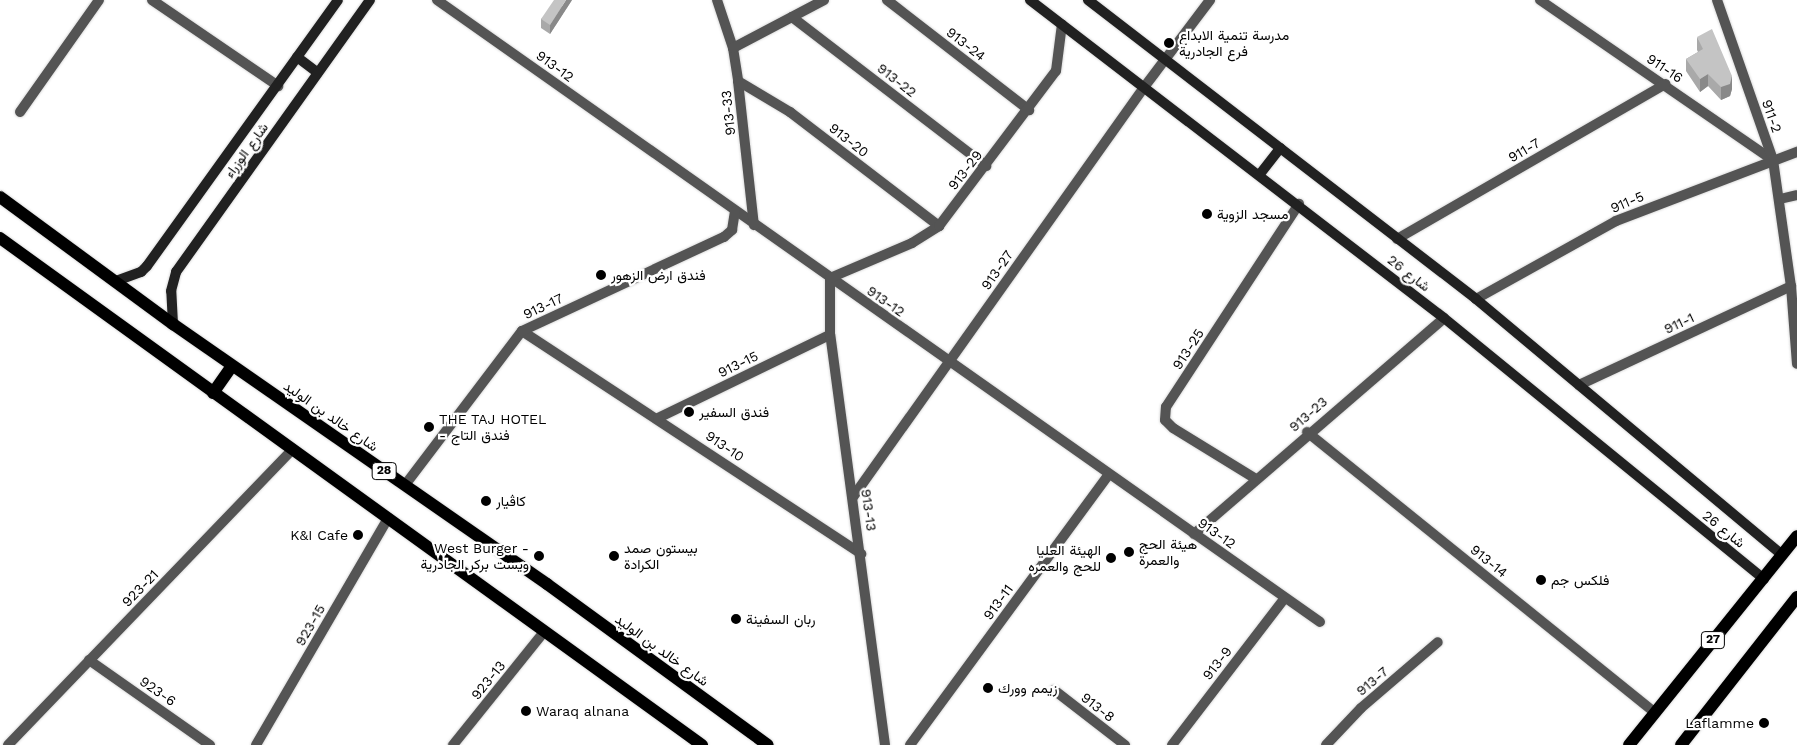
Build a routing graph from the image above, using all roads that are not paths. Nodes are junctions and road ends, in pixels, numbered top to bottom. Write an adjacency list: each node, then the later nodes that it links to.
1 (99, 0): 25 (street)
2 (152, 0): 22 (street)
3 (338, 0): 17 (street, شارع الوزراء)
4 (370, 0): 19 (street, شارع الوزراء)
5 (437, 0): 35 (street, 913-12)
6 (717, 0): 16 (street, 913-33)
7 (824, 0): 14 (street)
8 (887, 0): 24 (street, 913-24)
9 (1030, 0): 15 (street, شارع 26)
10 (1088, 0): 18 (street, شارع 26)
11 (1210, 0): 18 (street, 913-27)
12 (1540, 0): 21 (street, 911-16)
13 (1720, 1): 28 (street, 911-2)
14 (792, 17): 16 (street); 29 (street, 913-22)
15 (1062, 24): 23 (street, شارع 26); 24 (street, 913-29)
16 (733, 48): 20 (street, 913-33)
17 (297, 57): 19 (street); 22 (street, شارع الوزراء)
18 (1166, 61): 23 (street, 913-27); 26 (street, شارع 26)
19 (318, 73): 45 (street, شارع الوزراء)
20 (738, 81): 36 (street, 913-33); 37 (street, 913-20)
21 (1665, 84): 28 (street, 911-16); 39 (street, 911-7)
22 (278, 86): 41 (street, شارع الوزراء)
23 (1145, 86): 30 (street, شارع 26); 48 (street, 913-27)
24 (1029, 110): 29 (street, 913-29)
25 (20, 112)
26 (1280, 148): 30 (street); 39 (street, شارع 26)
27 (1797, 152): 28 (street, 911-5)
28 (1773, 160): 33 (street, 911-2); 43 (street, 911-5)
29 (986, 166): 37 (street, 913-29)
30 (1260, 174): 34 (street, شارع 26)
31 (1797, 195): 33 (street)
32 (0, 197): 41 (main road, شارع خالد بن الوليد / 28)
33 (1780, 199): 42 (street, 911-2)
34 (1299, 204): 44 (street, شارع 26); 57 (street, 913-25)
35 (734, 212): 36 (street, 913-12); 46 (street, 913-17)
36 (754, 225): 40 (street, 913-12)
37 (938, 226): 40 (street, 913-29)
38 (0, 238): 52 (main road)
39 (1397, 239): 43 (street, شارع 26)
40 (830, 278): 47 (street, 913-13); 48 (street, 913-12)
41 (116, 281): 45 (main road, شارع خالد بن الوليد / 28)
42 (1791, 286): 49 (street, 911-2); 51 (street, 911-1)
43 (1476, 299): 51 (street, شارع 26)
44 (1444, 318): 54 (street, 913-23); 65 (street, شارع 26)
45 (173, 324): 50 (main road, شارع خالد بن الوليد / 28)
46 (522, 331): 53 (street, 913-10); 58 (street, 913-17)
47 (830, 335): 53 (street, 913-15); 59 (street, 913-13)
48 (949, 362): 56 (street, 913-12); 59 (street, 913-27)
49 (1797, 364)
50 (232, 366): 52 (main road); 58 (main road, شارع خالد بن الوليد / 28)
51 (1579, 385): 64 (street, شارع 26)
52 (213, 393): 55 (main road)
53 (658, 418): 63 (street, 913-10)
54 (1307, 432): 57 (street, 913-23); 73 (street, 913-14)
55 (293, 449): 60 (main road); 71 (street, 923-21)
56 (1109, 474): 61 (street, 913-12); 81 (street, 913-11)
57 (1256, 479): 61 (street, 913-23)
58 (405, 486): 79 (main road, شارع خالد بن الوليد / 28)
59 (853, 497): 63 (street, 913-13)
60 (388, 518): 69 (main road); 76 (street, 923-15)
61 (1194, 534): 67 (street, 913-12)
62 (1797, 536): 64 (main road, 27)
63 (861, 554): 80 (street, 913-13)
64 (1782, 555): 65 (main road, 27)
65 (1764, 579): 73 (main road, 27)
66 (1797, 597): 86 (main road)
67 (1285, 598): 68 (street, 913-12); 83 (street, 913-9)
68 (1320, 622)
69 (544, 632): 77 (street, 923-13); 78 (main road)
70 (1438, 642): 84 (street, 913-7)
71 (90, 660): 74 (street, 923-21); 75 (street, 923-6)
72 (1054, 690): 82 (street, 913-8)
73 (1654, 712): 85 (main road, 27)
74 (8, 745)
75 (210, 745)
76 (256, 745)
77 (453, 745)
78 (702, 745)
79 (768, 745)
80 (885, 745)
81 (910, 745)
82 (1125, 745)
83 (1172, 745)
84 (1326, 745)
85 (1629, 745)
86 (1681, 745)

